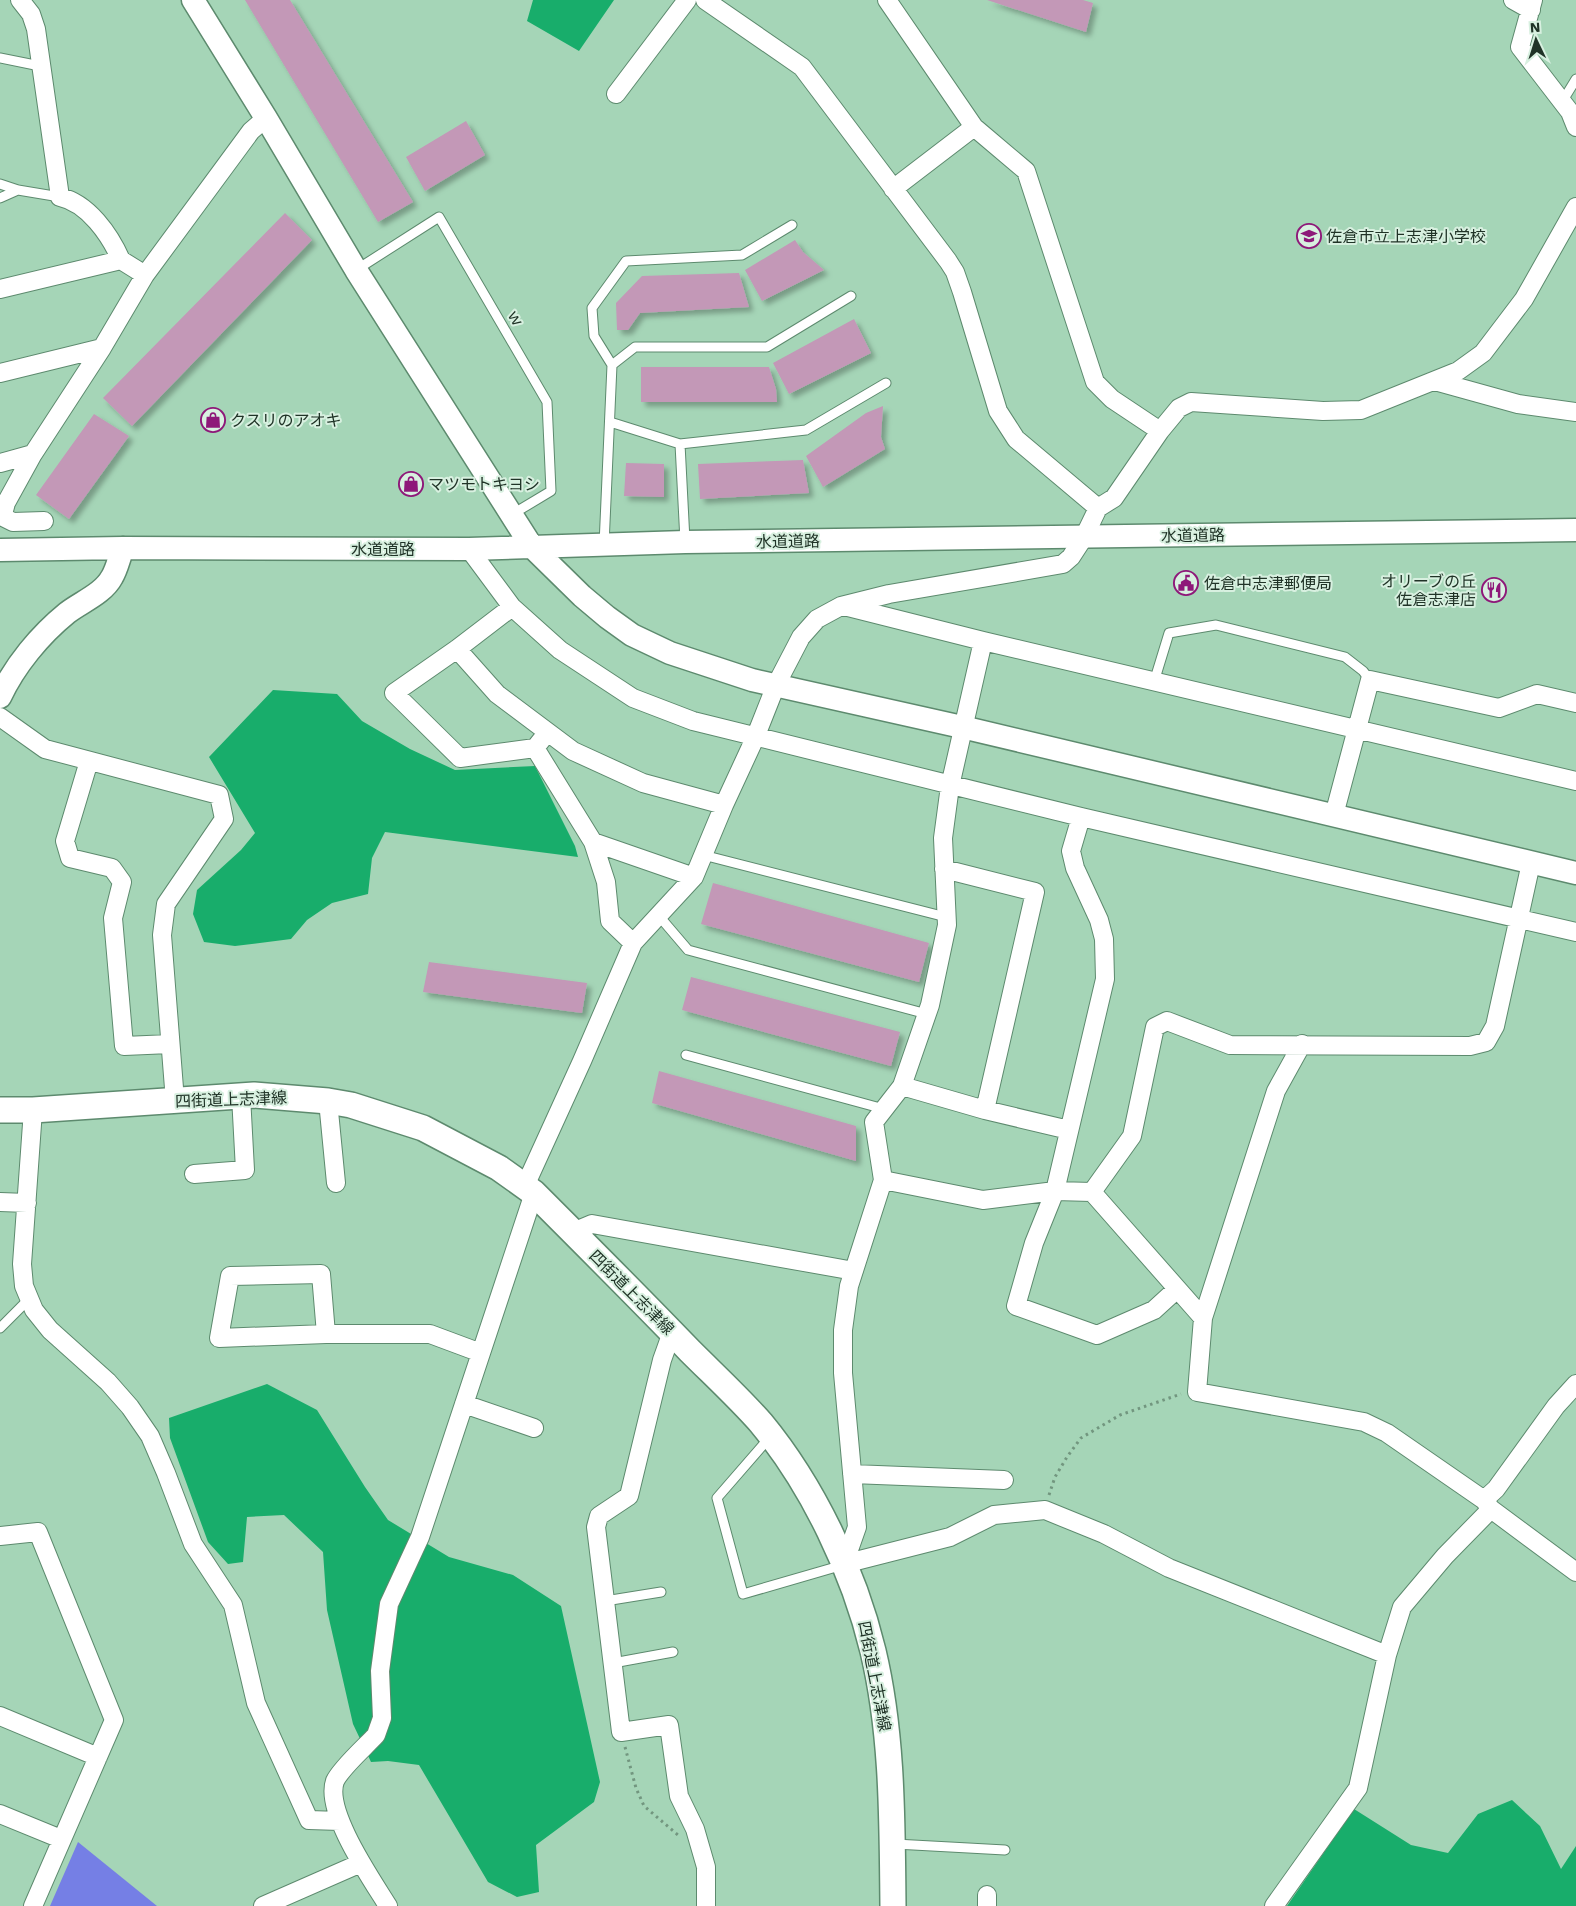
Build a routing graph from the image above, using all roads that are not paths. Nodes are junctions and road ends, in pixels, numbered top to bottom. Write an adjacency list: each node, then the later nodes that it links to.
1 (20, 0): 9 (street)
2 (193, 0): 13 (street)
3 (687, 0): 11 (street)
4 (705, 0): 17 (street)
5 (1513, 0): 7 (street)
6 (893, 3): 15 (street)
7 (1532, 5): 12 (street)
8 (0, 58): 9 (lane)
9 (40, 66): 19 (street)
10 (1576, 79): 12 (lane)
11 (616, 94)
12 (1562, 102): 14 (street)
13 (266, 118): 24 (street); 25 (street)
14 (1576, 126)
15 (974, 127): 17 (street); 35 (street)
16 (0, 184): 18 (lane)
17 (893, 188): 39 (street)
18 (18, 190): 19 (lane); 20 (lane)
19 (60, 197): 23 (street)
20 (0, 198)
21 (1576, 207): 31 (street)
22 (792, 225): 29 (lane)
23 (121, 260): 25 (street); 26 (street)
24 (356, 270): 40 (street); 40 (lane, ｗ)
25 (144, 275): 28 (street)
26 (0, 289)
27 (851, 296): 29 (lane)
28 (102, 348): 30 (street); 37 (street)
29 (612, 365): 34 (lane)
30 (0, 374)
31 (1435, 381): 33 (street); 35 (street)
32 (886, 382): 36 (lane)
33 (1576, 412)
34 (610, 422): 36 (lane); 45 (lane)
35 (1160, 431): 39 (street)
36 (680, 444): 44 (lane)
37 (33, 454): 38 (street); 41 (street)
38 (0, 463)
39 (1098, 508): 43 (street)
40 (510, 515): 46 (street)
41 (44, 521)
42 (1576, 530): 43 (street, 水道道路)
43 (1084, 537): 44 (street, 水道道路); 50 (street)
44 (685, 542): 45 (street, 水道道路)
45 (604, 545): 46 (street, 水道道路)
46 (532, 547): 48 (street, 水道道路); 56 (street)
47 (122, 548): 48 (street, 水道道路); 49 (street, 水道道路); 57 (street)
48 (469, 549): 51 (street)
49 (0, 550)
50 (841, 606): 52 (street); 56 (street)
51 (512, 607): 53 (street); 63 (street)
52 (982, 641): 55 (street); 60 (street)
53 (457, 649): 62 (street); 64 (street)
54 (1370, 680): 55 (lane); 58 (street); 61 (street)
55 (1154, 682): 61 (street)
56 (776, 685): 60 (street); 63 (street)
57 (0, 697)
58 (1576, 703)
59 (0, 718): 65 (street)
60 (962, 727): 67 (street); 69 (street)
61 (1357, 729): 66 (street); 69 (street)
62 (547, 733): 64 (street); 68 (street)
63 (755, 738): 67 (street); 68 (street)
64 (535, 748): 71 (street)
65 (89, 761): 83 (street); 83 (street)
66 (1576, 781)
67 (950, 786): 70 (street); 74 (street)
68 (724, 804): 72 (street)
69 (1334, 815): 73 (street)
70 (1081, 817): 79 (street); 94 (street)
71 (593, 842): 76 (street); 81 (street)
72 (703, 855): 76 (street); 78 (lane)
73 (1531, 863): 75 (street); 79 (street)
74 (944, 869): 78 (street); 93 (street)
75 (1576, 873)
76 (694, 877): 77 (street)
77 (659, 916): 81 (street); 82 (lane)
78 (946, 917): 82 (street)
79 (1518, 919): 80 (street); 84 (street)
80 (1576, 932)
81 (633, 943): 98 (street)
82 (927, 1014): 86 (street)
83 (170, 1044): 88 (street)
84 (1302, 1044): 100 (street); 107 (street)
85 (686, 1055): 90 (lane)
86 (902, 1086): 90 (street); 93 (street)
87 (241, 1096): 88 (main road, 四街道上志津線); 89 (main road, 四街道上志津線); 95 (street)
88 (175, 1101): 92 (main road, 四街道上志津線)
89 (328, 1101): 97 (street); 98 (main road, 四街道上志津線)
90 (884, 1109): 96 (street)
91 (0, 1110): 92 (main road, 四街道上志津線)
92 (33, 1110): 102 (street)
93 (985, 1110): 94 (street)
94 (1069, 1130): 99 (street)
95 (194, 1174)
96 (883, 1180): 99 (street); 104 (street)
97 (336, 1183)
98 (529, 1190): 103 (main road, 四街道上志津線); 111 (street)
99 (1055, 1191): 100 (street); 105 (street)
100 (1092, 1192): 105 (street)
101 (0, 1202): 102 (street)
102 (27, 1203): 106 (street)
103 (573, 1232): 104 (street); 109 (main road, 四街道上志津線)
104 (854, 1271): 116 (street)
105 (1177, 1289): 107 (street)
106 (29, 1299): 108 (lane); 130 (street)
107 (1203, 1318): 118 (street)
108 (0, 1328)
109 (672, 1332): 115 (main road, 四街道上志津線); 123 (street)
110 (326, 1334): 110 (street); 111 (street)
111 (480, 1353): 113 (street)
112 (1576, 1384): 118 (street)
113 (464, 1404): 114 (street); 130 (street)
114 (534, 1428)
115 (770, 1437): 120 (main road, 四街道上志津線); 120 (lane)
116 (852, 1474): 117 (street); 120 (street)
117 (1004, 1480)
118 (1487, 1505): 121 (street); 125 (street)
119 (0, 1536): 128 (street)
120 (844, 1564): 125 (street); 132 (main road, 四街道上志津線)
121 (1576, 1572)
122 (661, 1592): 123 (lane)
123 (605, 1601): 126 (street)
124 (673, 1652): 126 (lane)
125 (1387, 1655): 140 (street)
126 (613, 1663): 138 (street)
127 (0, 1716): 128 (street)
128 (98, 1757): 131 (street)
129 (0, 1814): 131 (street)
130 (340, 1821): 134 (street)
131 (61, 1839): 135 (street)
132 (892, 1844): 133 (lane); 139 (main road, 四街道上志津線)
133 (1005, 1850)
134 (361, 1863): 136 (street); 137 (street)
135 (33, 1906)
136 (263, 1906)
137 (388, 1906)
138 (706, 1906)
139 (893, 1906)
140 (1274, 1906)

